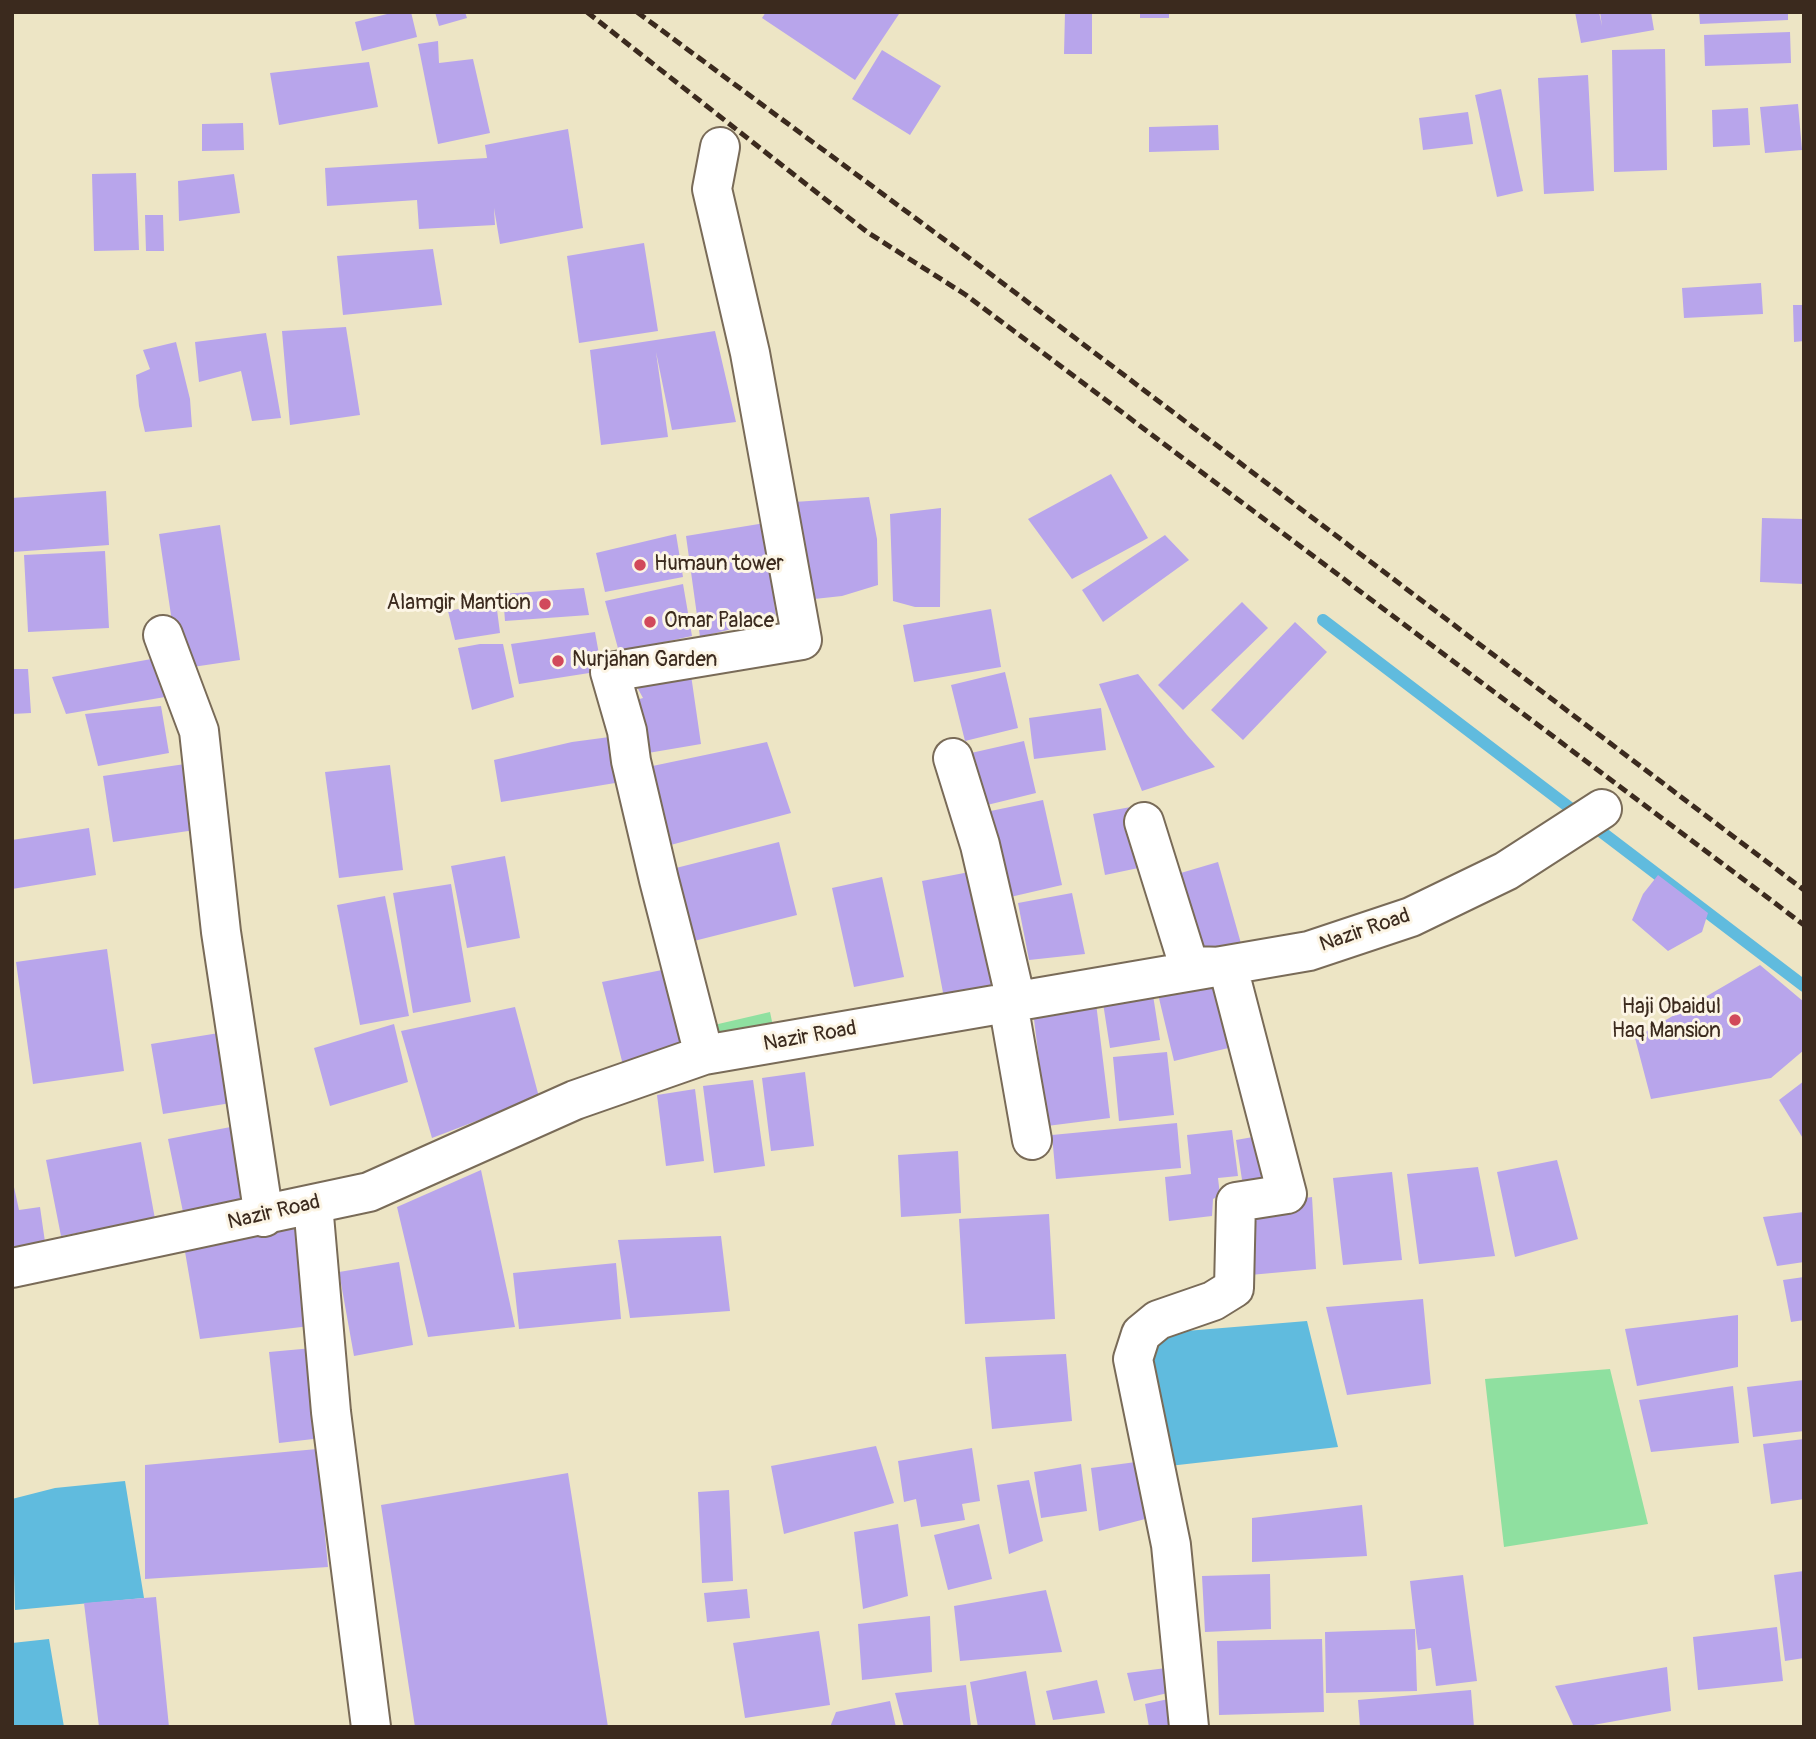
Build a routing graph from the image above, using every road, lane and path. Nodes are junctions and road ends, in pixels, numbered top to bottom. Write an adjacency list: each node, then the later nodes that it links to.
1 (720, 147): 8 (street)
2 (163, 635): 11 (street)
3 (953, 758): 7 (street)
4 (1602, 809): 6 (street, Nazir Road)
5 (1144, 822): 6 (street)
6 (1228, 967): 7 (street, Nazir Road); 14 (street)
7 (1012, 1002): 8 (street, Nazir Road); 9 (street)
8 (704, 1055): 10 (street, Nazir Road)
9 (1032, 1140)
10 (313, 1204): 11 (street, Nazir Road); 13 (street)
11 (264, 1217): 12 (street, Nazir Road)
12 (12, 1268)
13 (371, 1727)
14 (1189, 1727)

